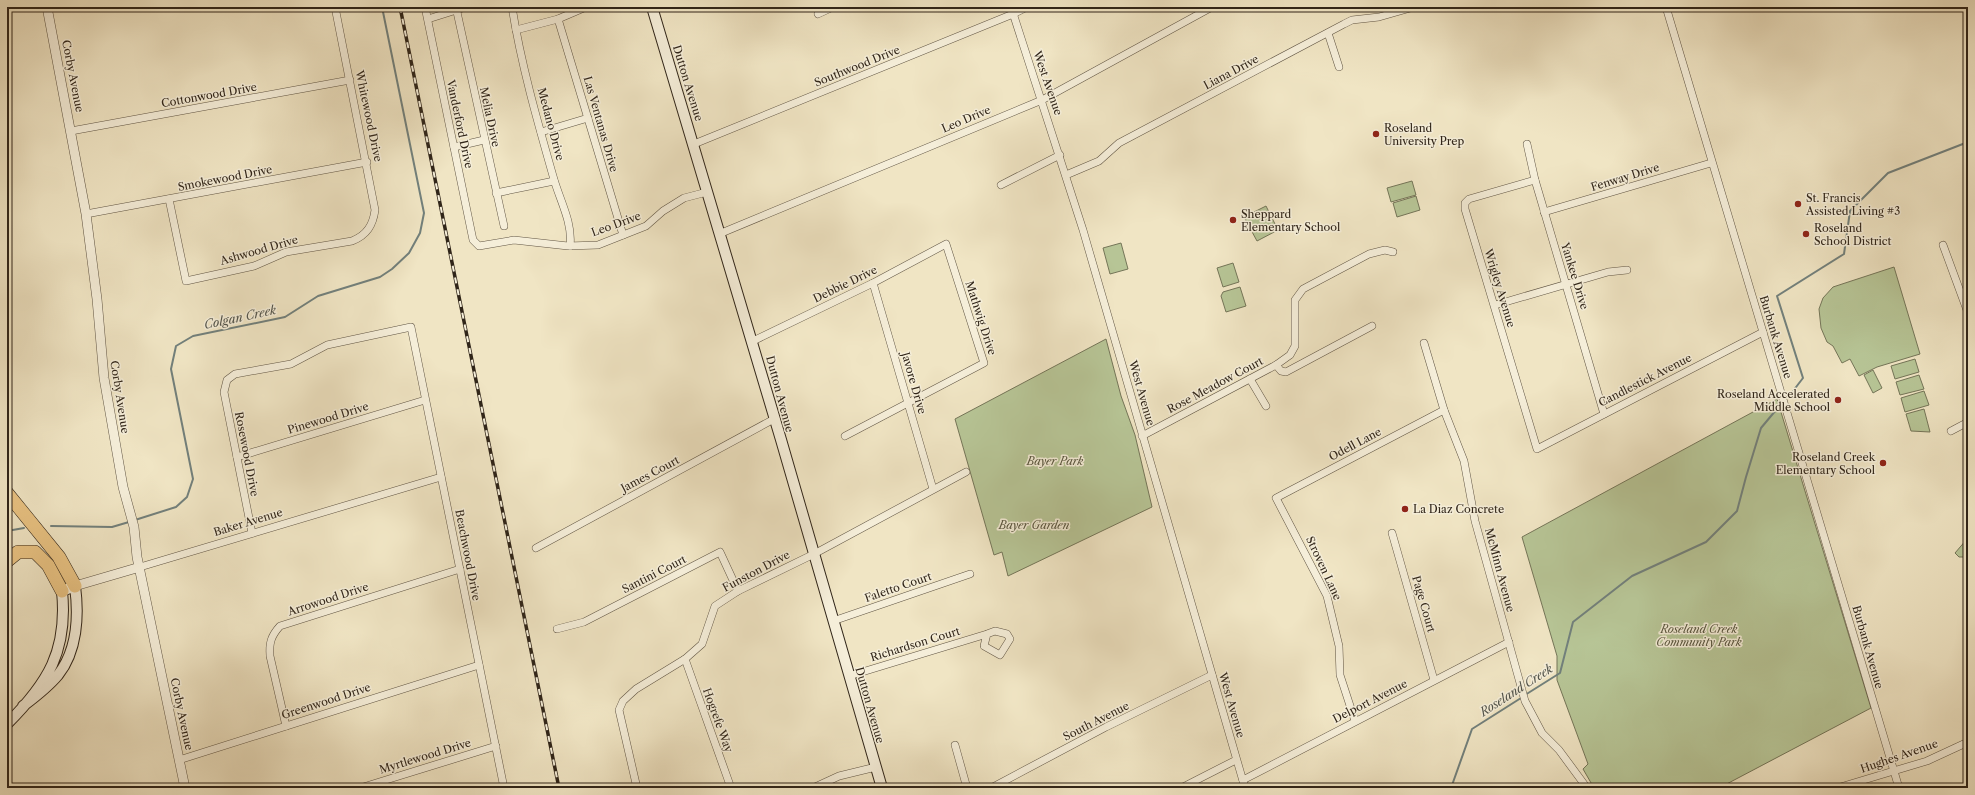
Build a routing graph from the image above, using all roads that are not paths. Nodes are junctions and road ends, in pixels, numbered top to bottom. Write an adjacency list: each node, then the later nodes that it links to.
1 (47, 7): 25 (street, Corby Avenue)
2 (336, 7): 22 (street, Whitewood Drive)
3 (425, 7): 18 (street, Vanderford Drive)
4 (466, 7): 14 (street)
5 (512, 7): 19 (street, Medano Drive)
6 (586, 7): 17 (street)
7 (652, 7): 28 (main road, Dutton Avenue)
8 (833, 7): 15 (street)
9 (1010, 7): 16 (street, West Avenue)
10 (1027, 7): 16 (street, Southwood Drive)
11 (1212, 7): 23 (street, Leo Drive)
12 (1414, 7): 20 (street, Liana Drive)
13 (1666, 7): 33 (street, Burbank Avenue)
14 (456, 12): 18 (street); 27 (street, Melia Drive)
15 (818, 14)
16 (1013, 14): 23 (street, West Avenue); 28 (street, Southwood Drive)
17 (558, 19): 19 (street); 24 (street, Las Ventanas Drive)
18 (428, 20): 30 (street, Vanderford Drive)
19 (516, 30): 26 (street, Medano Drive)
20 (1328, 33): 21 (street); 34 (street, Liana Drive)
21 (1339, 67)
22 (350, 80): 25 (street, Cottonwood Drive); 32 (street, Whitewood Drive)
23 (1042, 100): 31 (street, West Avenue); 45 (street, Leo Drive)
24 (588, 118): 26 (street); 46 (street, Las Ventanas Drive)
25 (71, 131): 42 (street, Corby Avenue)
26 (541, 132): 36 (street, Medano Drive)
27 (484, 140): 30 (street); 39 (street, Melia Drive)
28 (694, 144): 38 (main road, Dutton Avenue)
29 (1527, 144): 35 (street, Yankee Drive)
30 (454, 147): 48 (street, Vanderford Drive)
31 (1060, 155): 34 (street, West Avenue); 37 (street)
32 (367, 162): 40 (street, Smokewood Drive); 44 (street, Whitewood Drive)
33 (1711, 162): 41 (street, Fenway Drive); 58 (street, Burbank Avenue)
34 (1066, 175): 73 (street, West Avenue)
35 (1534, 180): 41 (street, Yankee Drive); 55 (street, Wrigley Avenue)
36 (554, 181): 39 (street); 50 (street, Medano Drive)
37 (1001, 185)
38 (707, 192): 45 (main road, Dutton Avenue); 46 (street, Leo Drive)
39 (496, 193): 43 (street, Melia Drive)
40 (169, 199): 42 (street, Smokewood Drive); 44 (street, Ashwood Drive)
41 (1544, 212): 54 (street, Yankee Drive)
42 (86, 214): 86 (street, Corby Avenue)
43 (504, 226)
44 (369, 229)
45 (719, 234): 59 (main road, Dutton Avenue)
46 (623, 235): 50 (street, Leo Drive)
47 (946, 244): 53 (street, Debbie Drive); 65 (street, Mathwig Drive)
48 (477, 245): 50 (street, Leo Drive)
49 (1943, 245): 56 (street)
50 (570, 246)
51 (1393, 252): 61 (street, Rose Meadow Court)
52 (1627, 270): 54 (street)
53 (873, 283): 59 (street, Debbie Drive); 65 (street, Javore Drive)
54 (1566, 284): 55 (street); 68 (street, Yankee Drive)
55 (1495, 305): 74 (street, Wrigley Avenue)
56 (1968, 319)
57 (1372, 326): 61 (street, Rose Meadow Court)
58 (1763, 332): 68 (street, Candlestick Avenue); 111 (street, Burbank Avenue)
59 (753, 341): 69 (main road, Dutton Avenue)
60 (1424, 343): 67 (street, McMinn Avenue)
61 (1276, 365): 62 (street, Rose Meadow Court)
62 (1250, 379): 66 (street); 73 (street, Rose Meadow Court)
63 (227, 380): 64 (street, Beachwood Drive); 75 (street, Rosewood Drive)
64 (425, 400): 75 (street, Pinewood Drive); 77 (street, Beachwood Drive)
65 (908, 404): 72 (street); 78 (street, Javore Drive)
66 (1266, 406)
67 (1444, 410): 80 (street, Odell Lane); 95 (street, McMinn Avenue)
68 (1604, 414): 74 (street, Candlestick Avenue)
69 (774, 419): 83 (street, James Court); 84 (main road, Dutton Avenue)
70 (1968, 422): 71 (street)
71 (1951, 431)
72 (845, 436)
73 (1142, 436): 98 (street, West Avenue)
74 (1537, 449)
75 (237, 457): 81 (street, Rosewood Drive)
76 (966, 472): 78 (street, Funston Drive)
77 (441, 477): 81 (street, Baker Avenue); 87 (street, Beachwood Drive)
78 (933, 489): 84 (street, Funston Drive)
79 (7, 493): 89 (highway)
80 (1276, 498): 102 (street, Stroven Lane)
81 (252, 533): 86 (street, Baker Avenue)
82 (1392, 534): 100 (street, Page Court)
83 (536, 548)
84 (814, 554): 91 (street, Funston Drive); 92 (main road, Dutton Avenue)
85 (7, 561): 90 (highway)
86 (140, 567): 89 (street, Baker Avenue); 108 (street, Corby Avenue)
87 (460, 569): 97 (street, Beachwood Drive); 104 (street, Arrowood Drive)
88 (970, 574): 92 (street, Faletto Court)
89 (75, 586): 90 (main road, Baker Avenue); 101 (main road)
90 (62, 591): 101 (main road)
91 (738, 591): 93 (street, Santini Court); 96 (street, Funston Drive)
92 (833, 621): 99 (main road, Dutton Avenue)
93 (557, 629)
94 (987, 634): 99 (street, Richardson Court)
95 (1509, 642): 100 (street, Delport Avenue); 124 (street, McMinn Avenue)
96 (685, 659): 116 (street, Funston Drive); 117 (street, Hogrefe Way)
97 (479, 665): 104 (street, Greenwood Drive); 107 (street, Beachwood Drive)
98 (1212, 675): 109 (street, West Avenue); 121 (street, South Avenue)
99 (849, 676): 110 (main road, Dutton Avenue)
100 (1434, 680): 102 (street, Delport Avenue)
101 (24, 706): 103 (main road)
102 (1355, 721): 112 (street, Delport Avenue)
103 (8, 724)
104 (286, 726): 108 (street, Greenwood Drive)
105 (1968, 742): 111 (street, Hughes Avenue)
106 (955, 745): 120 (street)
107 (496, 746): 114 (street, Myrtlewood Drive); 115 (street, Beachwood Drive)
108 (179, 760): 113 (street, Corby Avenue)
109 (1236, 760): 112 (street, West Avenue); 122 (street)
110 (876, 766): 118 (street); 119 (main road, Dutton Avenue)
111 (1893, 771): 125 (street, Hughes Avenue); 126 (street, Burbank Avenue)
112 (1243, 780): 123 (street, West Avenue)
113 (185, 788)
114 (360, 788)
115 (504, 788)
116 (637, 788)
117 (731, 788)
118 (813, 788)
119 (882, 788)
120 (968, 788)
121 (991, 788)
122 (1180, 788)
123 (1245, 788)
124 (1587, 788)
125 (1837, 788)
126 (1898, 788)

